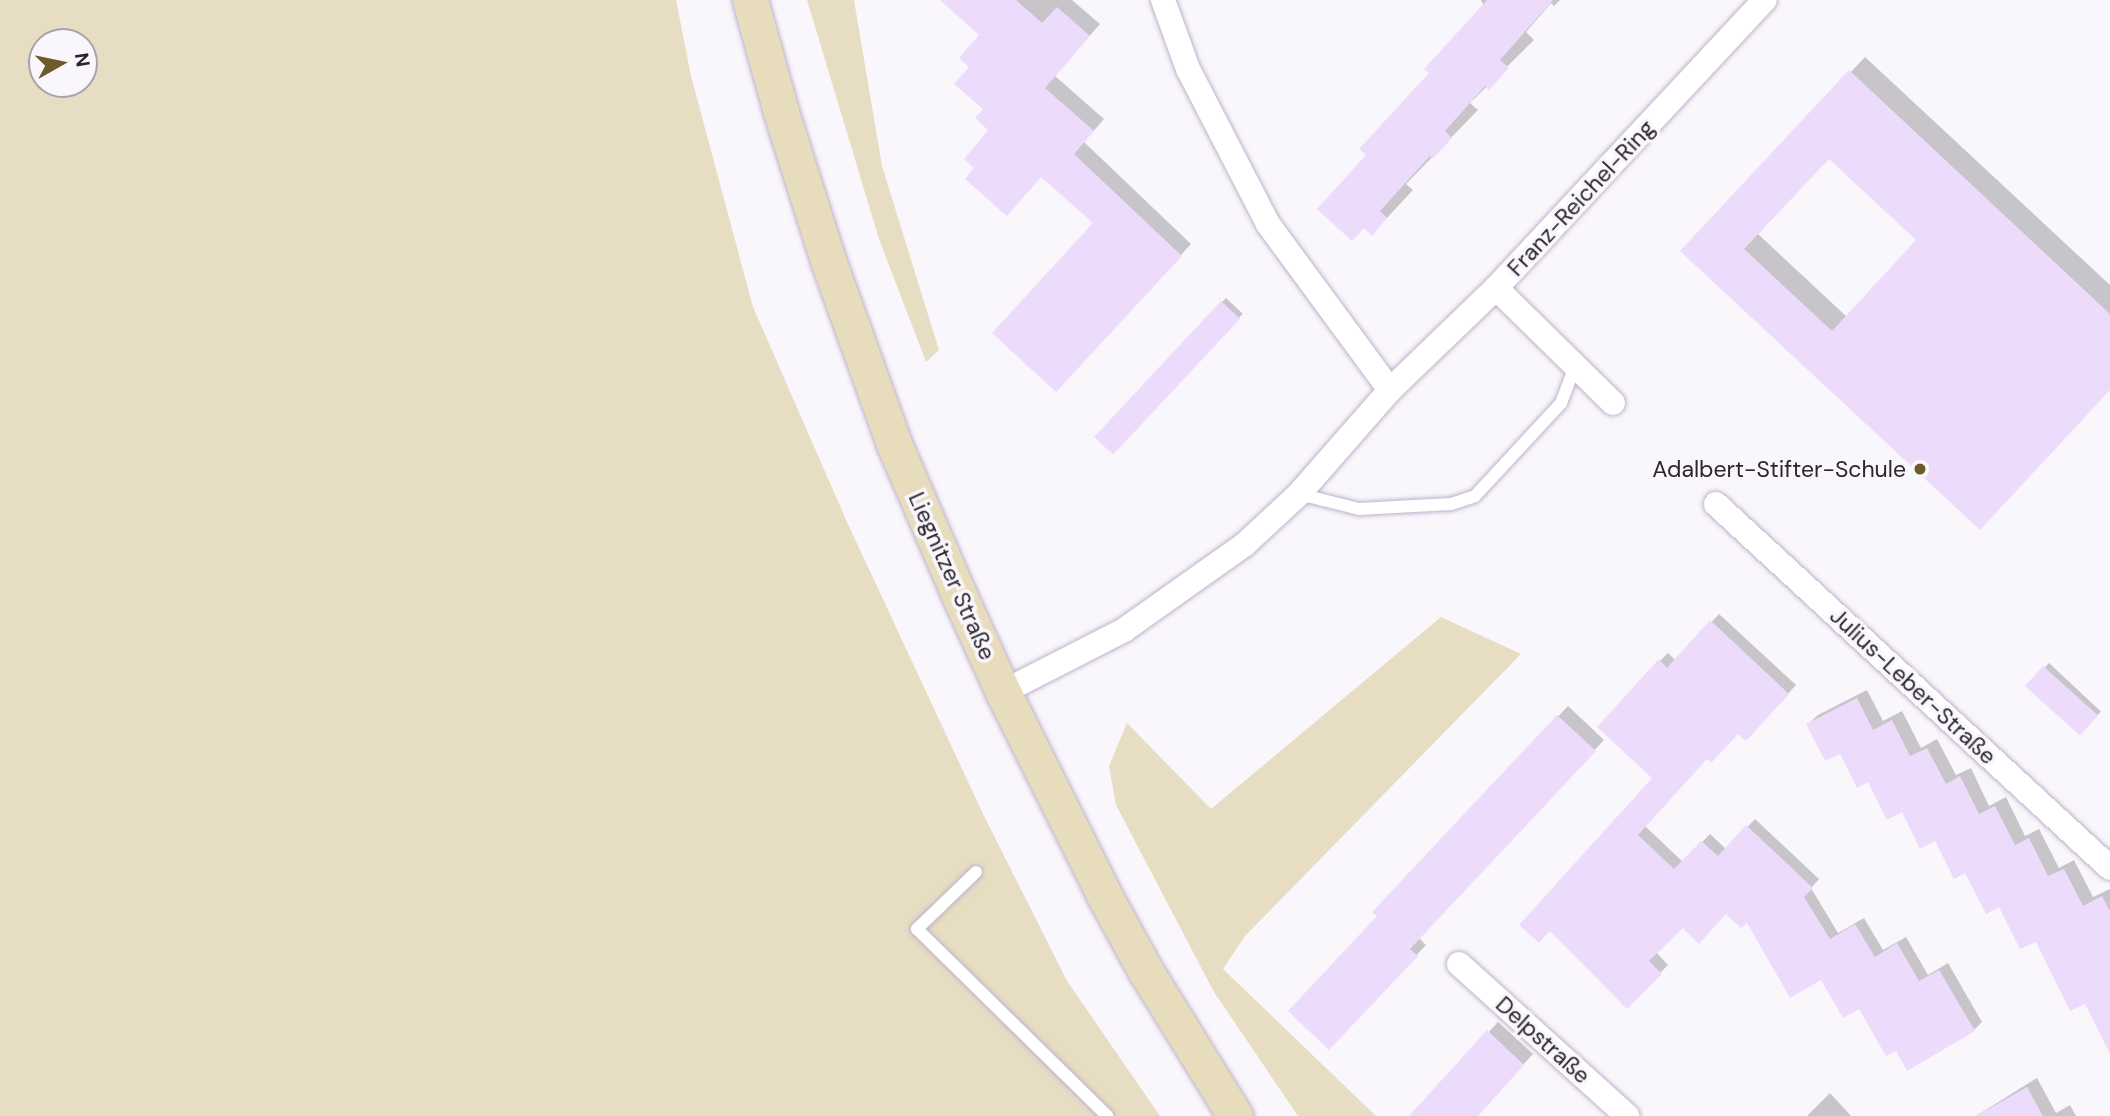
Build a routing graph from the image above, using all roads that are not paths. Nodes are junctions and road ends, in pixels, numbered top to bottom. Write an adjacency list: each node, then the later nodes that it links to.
1 (750, 0): 10 (main road, Liegnitzer Straße)
2 (1163, 0): 6 (street)
3 (1765, 0): 4 (street, Franz-Reichel-Ring)
4 (1496, 288): 5 (street); 6 (street, Franz-Reichel-Ring)
5 (1575, 366): 7 (street); 8 (lane)
6 (1390, 390): 8 (street, Franz-Reichel-Ring)
7 (1614, 403)
8 (1299, 494): 10 (street, Franz-Reichel-Ring)
9 (1716, 503): 11 (street, Julius-Leber-Straße)
10 (1003, 692): 15 (main road, Liegnitzer Straße)
11 (2110, 867)
12 (976, 872): 14 (lane)
13 (1459, 964): 16 (street, Delpstraße)
14 (1107, 1116)
15 (1235, 1116)
16 (1627, 1116)

